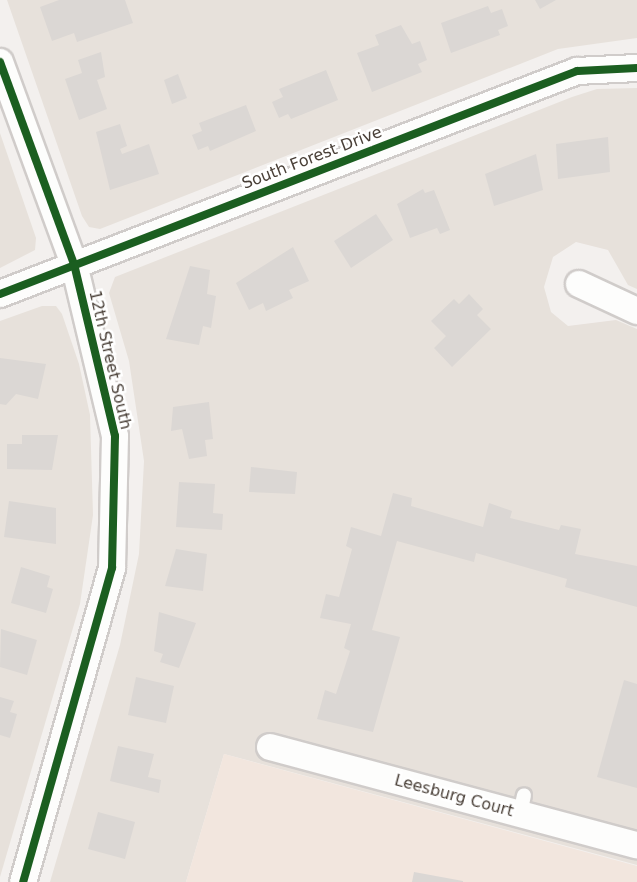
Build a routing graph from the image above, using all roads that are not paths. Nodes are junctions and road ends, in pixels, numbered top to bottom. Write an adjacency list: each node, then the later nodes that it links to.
1 (0, 62): 3 (street, 12th Street South)
2 (637, 68): 3 (street, South Forest Drive)
3 (74, 264): 5 (street, South Forest Drive); 9 (street, 12th Street South)
4 (582, 286): 6 (street)
5 (0, 294)
6 (637, 311)
7 (270, 747): 8 (street, Leesburg Court)
8 (637, 845)
9 (23, 882)

